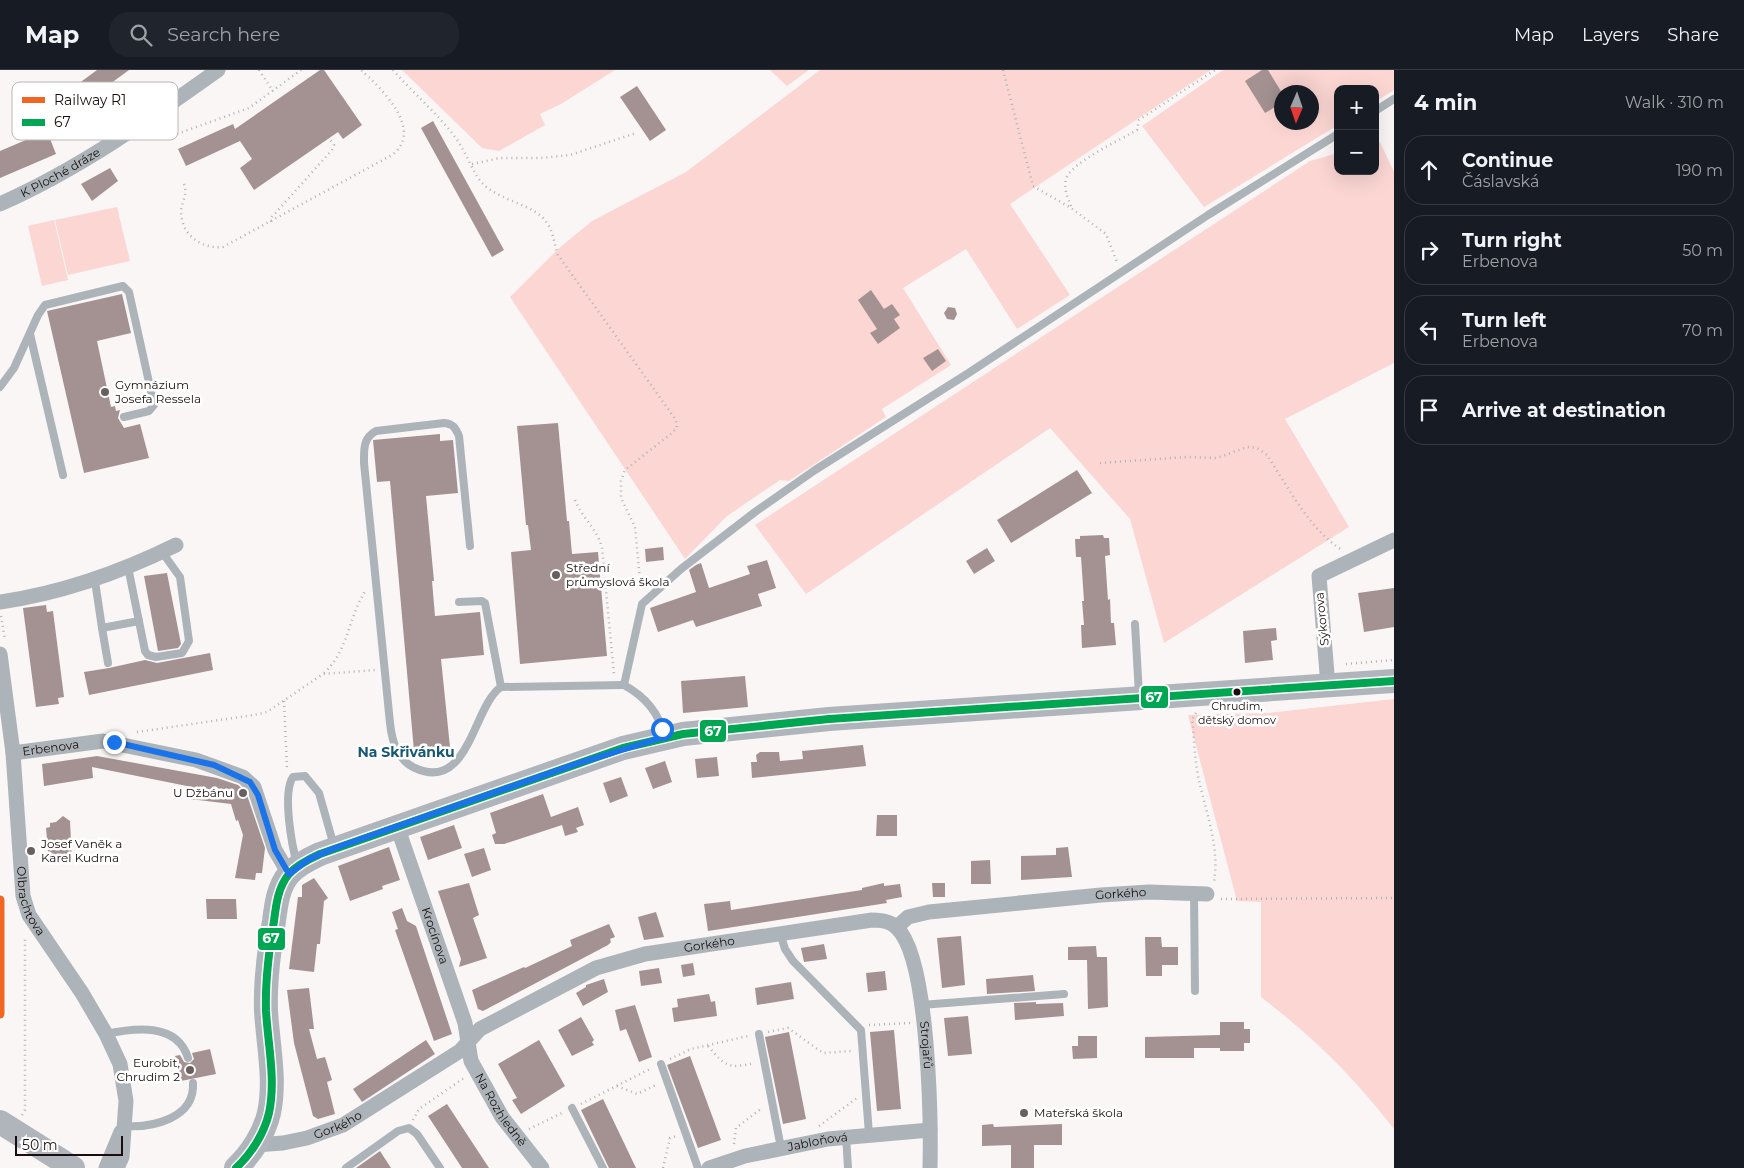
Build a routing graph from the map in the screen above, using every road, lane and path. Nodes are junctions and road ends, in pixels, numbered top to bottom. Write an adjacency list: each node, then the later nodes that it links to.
1 (218, 70): 9 (street, K Ploché dráze)
2 (259, 70): 8 (path)
3 (301, 70): 8 (path)
4 (361, 70): 21 (path)
5 (393, 70): 17 (path)
6 (1003, 70): 20 (path)
7 (1215, 70): 20 (path)
8 (273, 91): 12 (path)
9 (178, 98)
10 (1394, 100): 11 (lane)
11 (1379, 109)
12 (178, 133)
13 (636, 133): 17 (path)
14 (1334, 136): 22 (lane)
15 (329, 138): 21 (path)
16 (118, 140): 19 (street, K Ploché dráze)
17 (472, 164): 39 (path)
18 (184, 184): 21 (path)
19 (0, 204)
20 (1071, 208): 22 (path)
21 (271, 222)
22 (1119, 273): 39 (lane)
23 (30, 334): 24 (lane); 25 (lane); 27 (lane)
24 (0, 387)
25 (124, 417)
26 (1100, 463): 33 (path)
27 (63, 474)
28 (575, 500): 49 (path)
29 (1394, 540): 33 (street, Sýkorova)
30 (176, 545): 32 (street)
31 (470, 546): 35 (lane)
32 (162, 552): 34 (street); 41 (lane)
33 (1354, 559): 51 (street, Sýkorova)
34 (128, 568): 36 (street); 41 (lane)
35 (376, 576): 46 (lane); 47 (path)
36 (95, 581): 37 (street); 43 (lane)
37 (0, 602)
38 (459, 602): 52 (lane)
39 (642, 604): 50 (lane)
40 (0, 610): 44 (path)
41 (139, 620): 43 (lane)
42 (1135, 624): 54 (lane)
43 (102, 628): 45 (lane)
44 (2, 648): 58 (street, Olbrachtova)
45 (108, 663)
46 (385, 670): 47 (path); 52 (lane)
47 (323, 674): 55 (path)
48 (1394, 681): 51 (main road)
49 (614, 685): 50 (lane); 52 (lane)
50 (624, 686): 57 (lane)
51 (1328, 686): 53 (main road)
52 (501, 687)
53 (1204, 693): 54 (main road); 63 (path)
54 (1139, 697): 57 (main road)
55 (284, 701): 56 (path); 59 (path)
56 (133, 732)
57 (664, 737): 60 (main road)
58 (13, 753): 62 (street, Erbenova); 65 (street, Olbrachtova)
59 (288, 790): 61 (lane); 62 (lane)
60 (397, 826): 61 (main road); 76 (street, Krocínova)
61 (335, 848): 62 (main road)
62 (294, 870): 97 (main road)
63 (1201, 894): 64 (path); 66 (street, Gorkého); 68 (lane)
64 (1394, 898)
65 (29, 915): 73 (street, Olbrachtova); 88 (path)
66 (897, 927): 67 (street, Gorkého); 70 (street, Strojařů)
67 (780, 933): 72 (lane); 76 (street, Gorkého)
68 (1195, 992)
69 (1064, 994): 70 (lane)
70 (921, 1005): 71 (street, Strojařů)
71 (924, 1023): 72 (path); 92 (street, Strojařů)
72 (860, 1028): 77 (lane)
73 (106, 1034): 78 (lane); 89 (street, Olbrachtova)
74 (759, 1034): 75 (path); 77 (path); 79 (lane)
75 (708, 1045): 79 (path); 80 (path)
76 (467, 1046): 97 (street, Gorkého); 106 (street, Na Rozhledně)
77 (863, 1051): 85 (lane)
78 (188, 1058)
79 (764, 1062): 86 (lane)
80 (661, 1064): 82 (lane); 84 (path)
81 (467, 1076): 90 (path)
82 (667, 1080): 84 (path); 94 (lane)
83 (192, 1083): 89 (lane)
84 (617, 1086): 87 (path)
85 (866, 1091): 91 (path); 95 (lane)
86 (772, 1102): 98 (lane); 99 (path)
87 (572, 1108): 93 (path); 107 (lane)
88 (10, 1120): 100 (main road)
89 (124, 1126): 101 (street, Olbrachtova); 102 (street, Olbrachtova)
90 (409, 1128): 104 (lane); 105 (lane)
91 (815, 1129)
92 (930, 1130): 95 (street, Jabloňová); 112 (street, Strojařů)
93 (522, 1132)
94 (686, 1133): 108 (path); 109 (lane)
95 (870, 1134): 96 (street, Jabloňová)
96 (846, 1136): 98 (street, Jabloňová); 111 (lane)
97 (255, 1145): 103 (main road)
98 (781, 1148): 99 (street, Jabloňová)
99 (737, 1162): 110 (street, Jabloňová)
100 (73, 1168)
101 (106, 1168)
102 (117, 1168)
103 (236, 1168)
104 (346, 1168)
105 (440, 1168)
106 (542, 1168)
107 (603, 1168)
108 (662, 1168)
109 (698, 1168)
110 (709, 1168)
111 (848, 1168)
112 (930, 1168)

